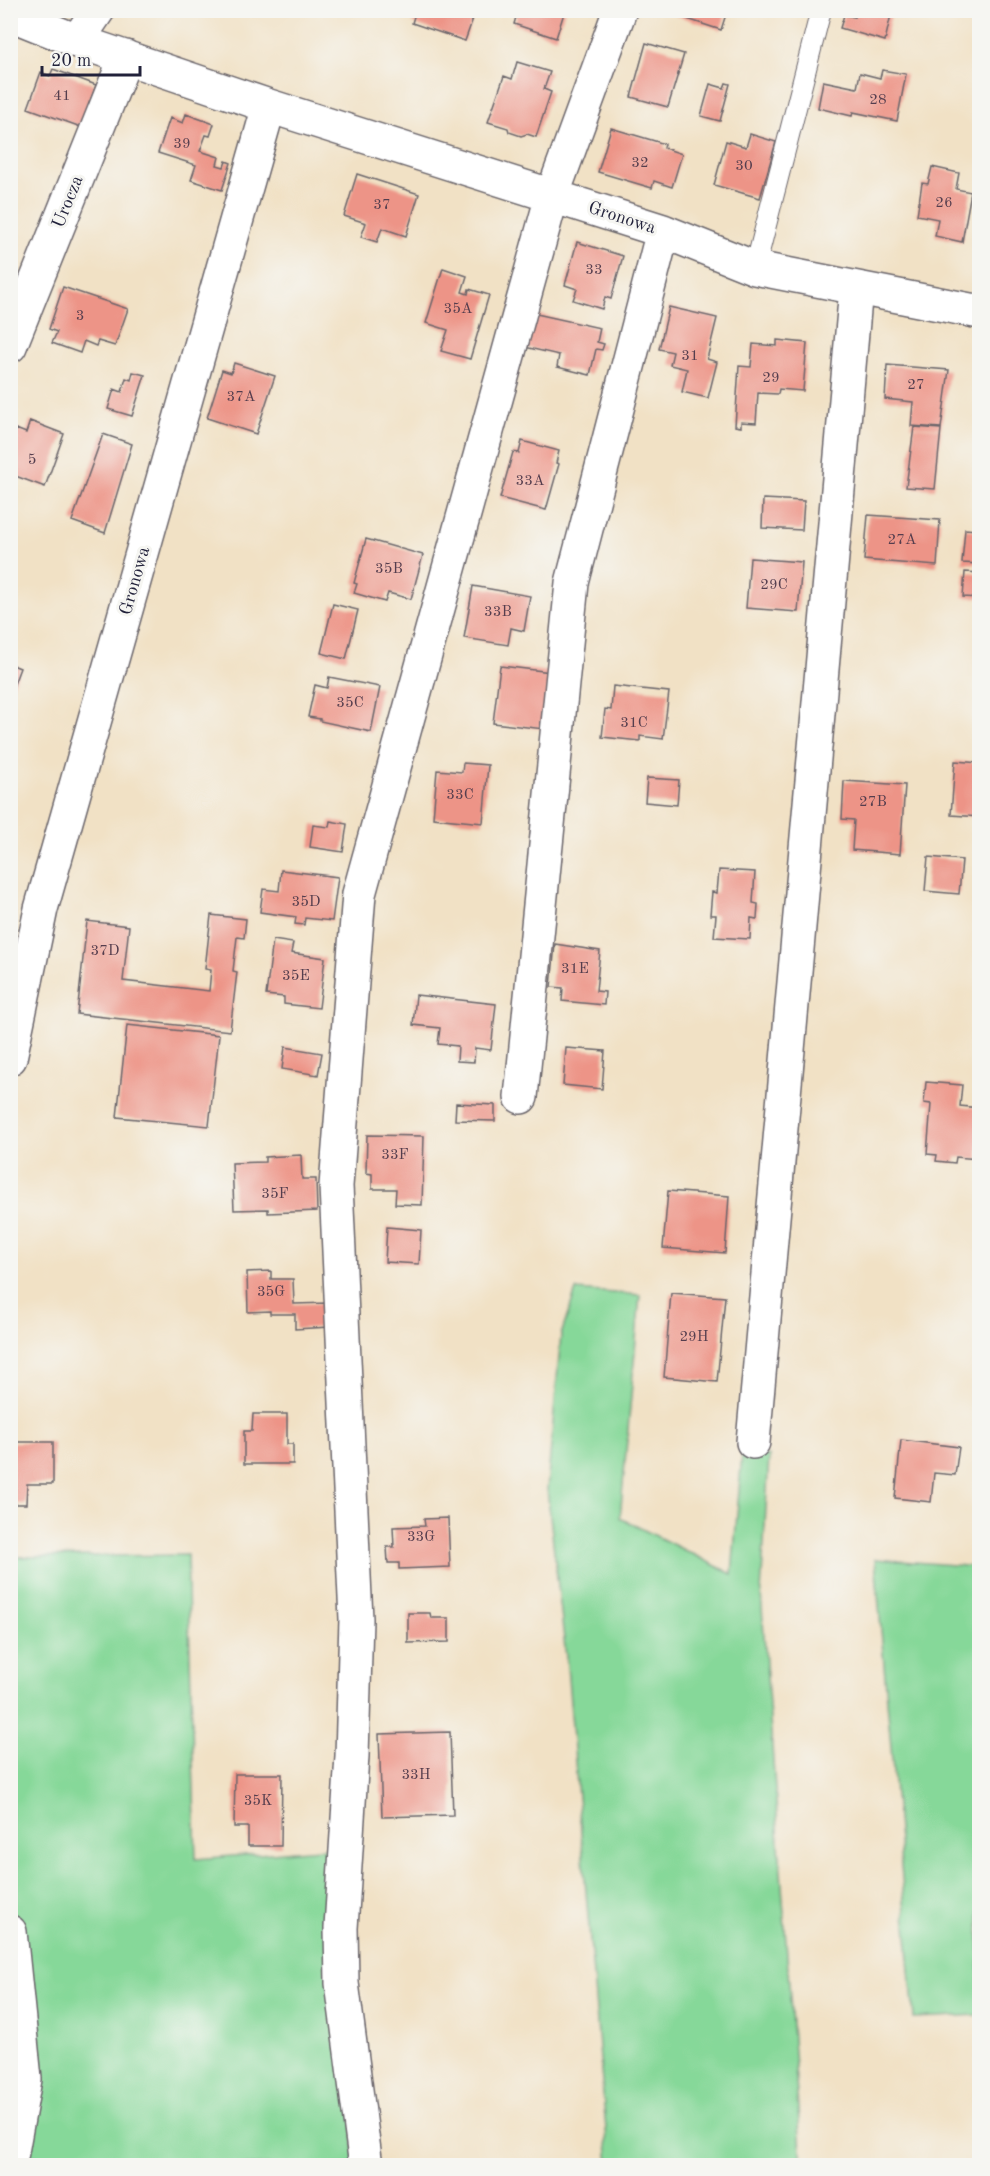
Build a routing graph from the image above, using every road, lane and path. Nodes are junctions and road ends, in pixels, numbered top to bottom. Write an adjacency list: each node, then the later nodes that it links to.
1 (98, 10): 5 (street)
2 (620, 10): 8 (street)
3 (821, 10): 10 (lane)
4 (10, 14): 5 (street, Gronowa)
5 (77, 41): 6 (street, Gronowa)
6 (126, 57): 7 (street, Gronowa); 13 (street, Urocza)
7 (270, 106): 8 (street, Gronowa); 14 (street, Gronowa)
8 (552, 196): 9 (street, Gronowa); 19 (street)
9 (663, 231): 10 (street, Gronowa); 15 (street)
10 (755, 268): 11 (street, Gronowa)
11 (856, 288): 12 (street, Gronowa); 16 (street)
12 (980, 312)
13 (10, 346)
14 (10, 1058)
15 (522, 1097)
16 (753, 1442)
17 (10, 1932): 18 (street)
18 (10, 2163)
19 (366, 2166)

